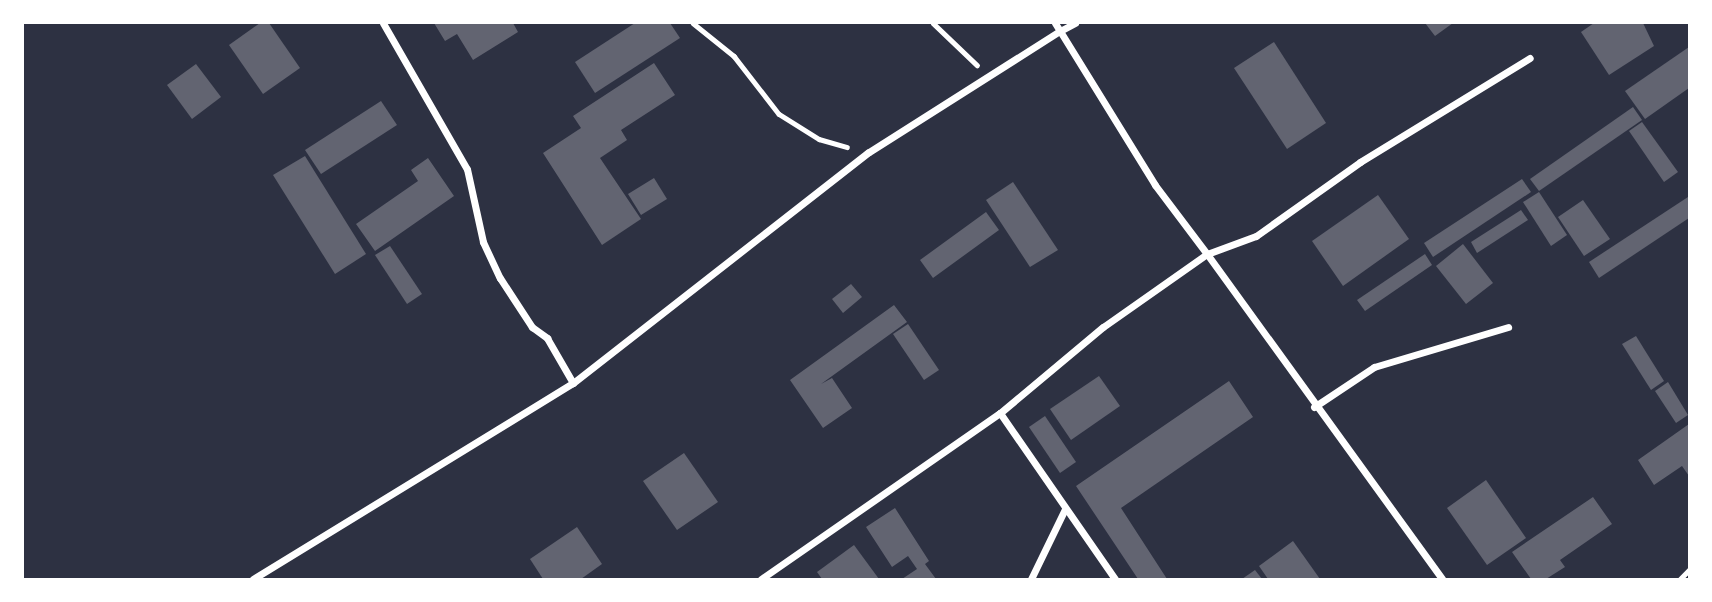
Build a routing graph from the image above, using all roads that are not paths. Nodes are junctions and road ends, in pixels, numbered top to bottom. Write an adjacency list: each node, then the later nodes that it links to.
1 (383, 23): 8 (street)
2 (1055, 23): 4 (street)
3 (1075, 23): 4 (street)
4 (1060, 32): 6 (street); 8 (street)
5 (1530, 58): 6 (street)
6 (1207, 254): 9 (street); 10 (street)
7 (1508, 327): 9 (street)
8 (573, 383): 12 (street)
9 (1314, 407): 16 (street)
10 (1000, 413): 11 (street); 13 (street)
11 (1065, 509): 14 (street); 15 (street)
12 (253, 579)
13 (761, 579)
14 (1031, 579)
15 (1115, 579)
16 (1442, 579)

